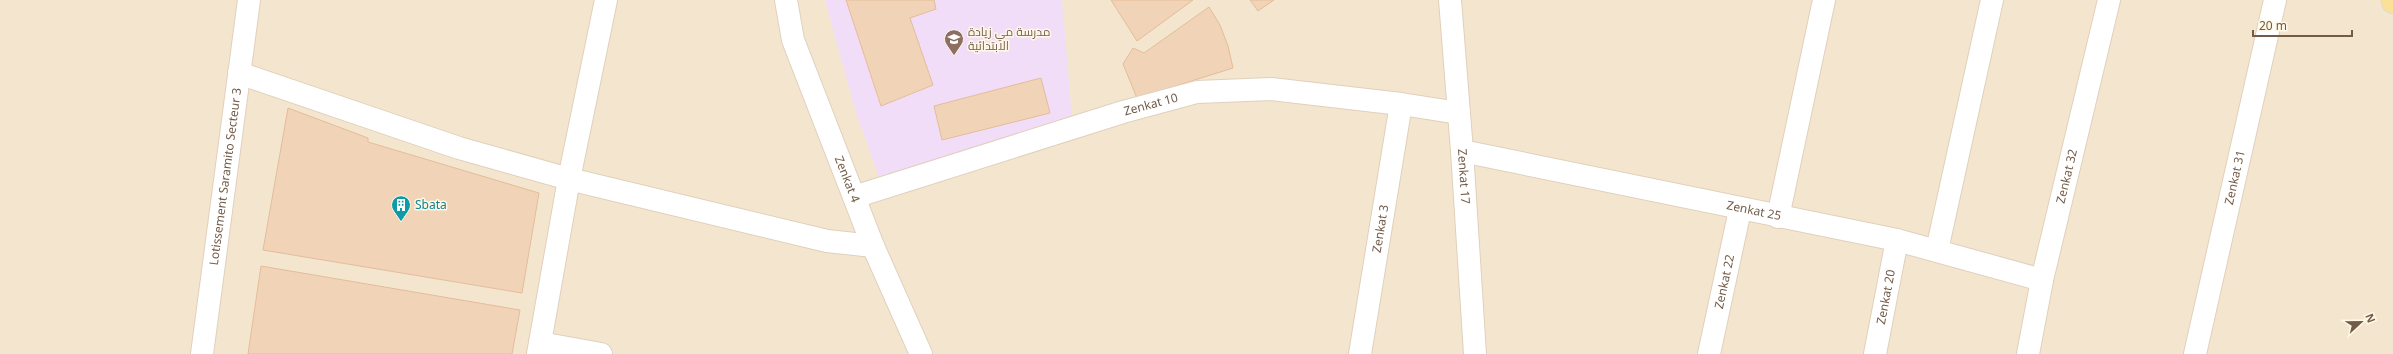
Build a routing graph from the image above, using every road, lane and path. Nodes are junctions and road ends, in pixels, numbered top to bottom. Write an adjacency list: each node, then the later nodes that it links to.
1 (606, 0): 13 (street)
2 (786, 0): 14 (street, Zenkat 4)
3 (1450, 0): 11 (street, Zenkat 17)
4 (1824, 0): 16 (street)
5 (1992, 0): 19 (street)
6 (2109, 0): 20 (street, Zenkat 32)
7 (2275, 0): 30 (street, Zenkat 31)
8 (244, 1): 9 (street, Lotissement Saramito Secteur 3)
9 (239, 73): 13 (street); 23 (street, Lotissement Saramito Secteur 3)
10 (1401, 104): 11 (street, Zenkat 10); 14 (street, Zenkat 10); 25 (street, Zenkat 3)
11 (1459, 114): 12 (street, Zenkat 17)
12 (1462, 151): 15 (street, Zenkat 25); 26 (street, Zenkat 17)
13 (570, 179): 18 (street); 21 (street)
14 (854, 197): 18 (street, Zenkat 4)
15 (1740, 210): 16 (street, Zenkat 25); 27 (street, Zenkat 22)
16 (1778, 216): 17 (street, Zenkat 25)
17 (1897, 240): 19 (street, Zenkat 25); 28 (street, Zenkat 20)
18 (874, 246): 22 (street, Zenkat 4)
19 (1937, 250): 20 (street, Zenkat 25)
20 (2042, 280): 29 (street, Zenkat 32)
21 (539, 348): 24 (street)
22 (919, 353)
23 (202, 354)
24 (601, 354)
25 (1360, 354)
26 (1475, 354)
27 (1709, 354)
28 (1875, 354)
29 (2028, 354)
30 (2195, 354)

